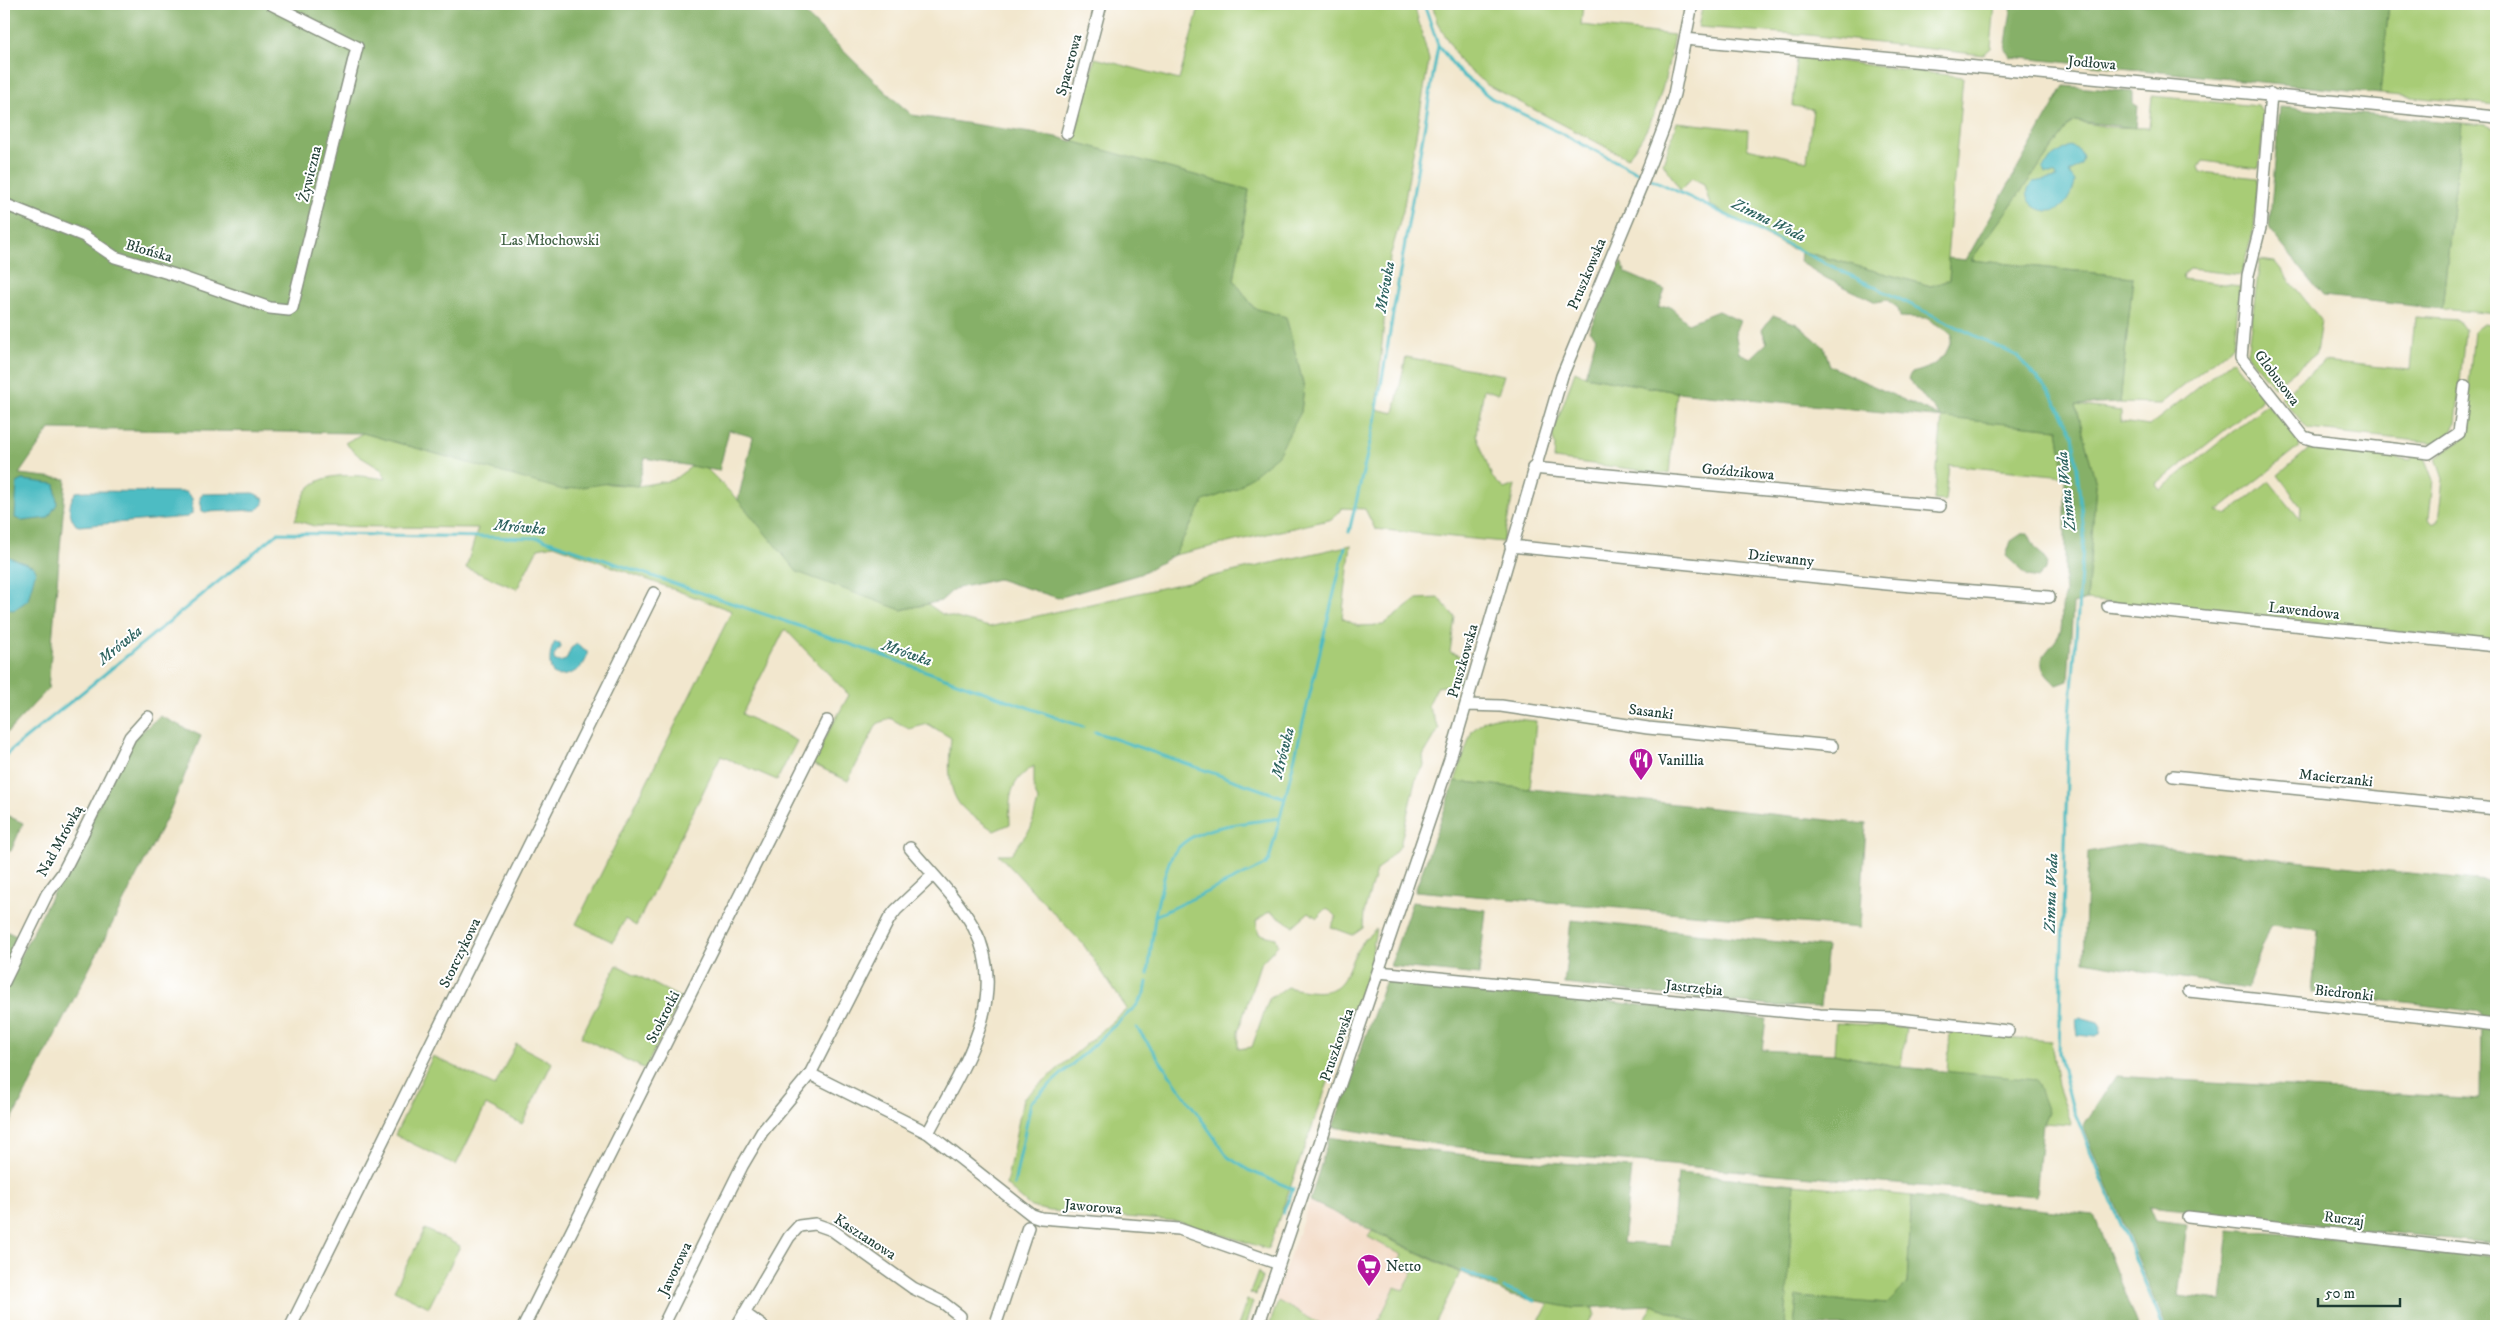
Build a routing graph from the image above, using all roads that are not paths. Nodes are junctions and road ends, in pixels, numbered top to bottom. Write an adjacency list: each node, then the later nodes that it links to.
1 (271, 4): 9 (street, Żywiczna)
2 (1101, 4): 7 (street, Spacerowa)
3 (1692, 4): 4 (street, Pruszkowska)
4 (1685, 39): 5 (street, Jodłowa); 11 (street, Pruszkowska)
5 (2271, 94): 6 (street, Jodłowa); 10 (street, Globusowa)
6 (2496, 117)
7 (1066, 133)
8 (4, 204): 9 (street, Błońska)
9 (292, 308)
10 (2465, 386)
11 (1534, 468): 12 (street, Goździkowa); 13 (street, Pruszkowska)
12 (1940, 506)
13 (1511, 546): 15 (street, Dziewanny); 18 (street, Pruszkowska)
14 (654, 593): 39 (street, Storczykowa)
15 (2049, 597)
16 (2108, 606): 17 (street, Lawendowa)
17 (2496, 646)
18 (1467, 705): 21 (street, Sasanki); 26 (street, Pruszkowska)
19 (148, 717): 27 (street, Nad Mrówką)
20 (828, 721): 40 (street, Stokrotki)
21 (1832, 746)
22 (2173, 776): 23 (street, Macierzanki)
23 (2496, 809)
24 (910, 848): 25 (street)
25 (933, 875): 31 (street, Jaworowa); 32 (street)
26 (1378, 972): 30 (street, Jastrzębia); 36 (street, Pruszkowska)
27 (4, 982)
28 (2189, 991): 29 (street, Biedronki)
29 (2496, 1025)
30 (2008, 1032)
31 (810, 1074): 32 (street, Jaworowa); 41 (street, Jaworowa)
32 (928, 1133): 36 (street, Jaworowa)
33 (2188, 1217): 35 (street, Ruczaj)
34 (1028, 1227): 44 (street)
35 (2496, 1252)
36 (1279, 1264): 45 (street, Pruszkowska)
37 (744, 1313): 38 (street, Kasztanowa); 42 (street, Kasztanowa); 43 (street)
38 (958, 1321)
39 (291, 1326)
40 (524, 1326)
41 (663, 1326)
42 (737, 1326)
43 (762, 1326)
44 (995, 1326)
45 (1258, 1326)

